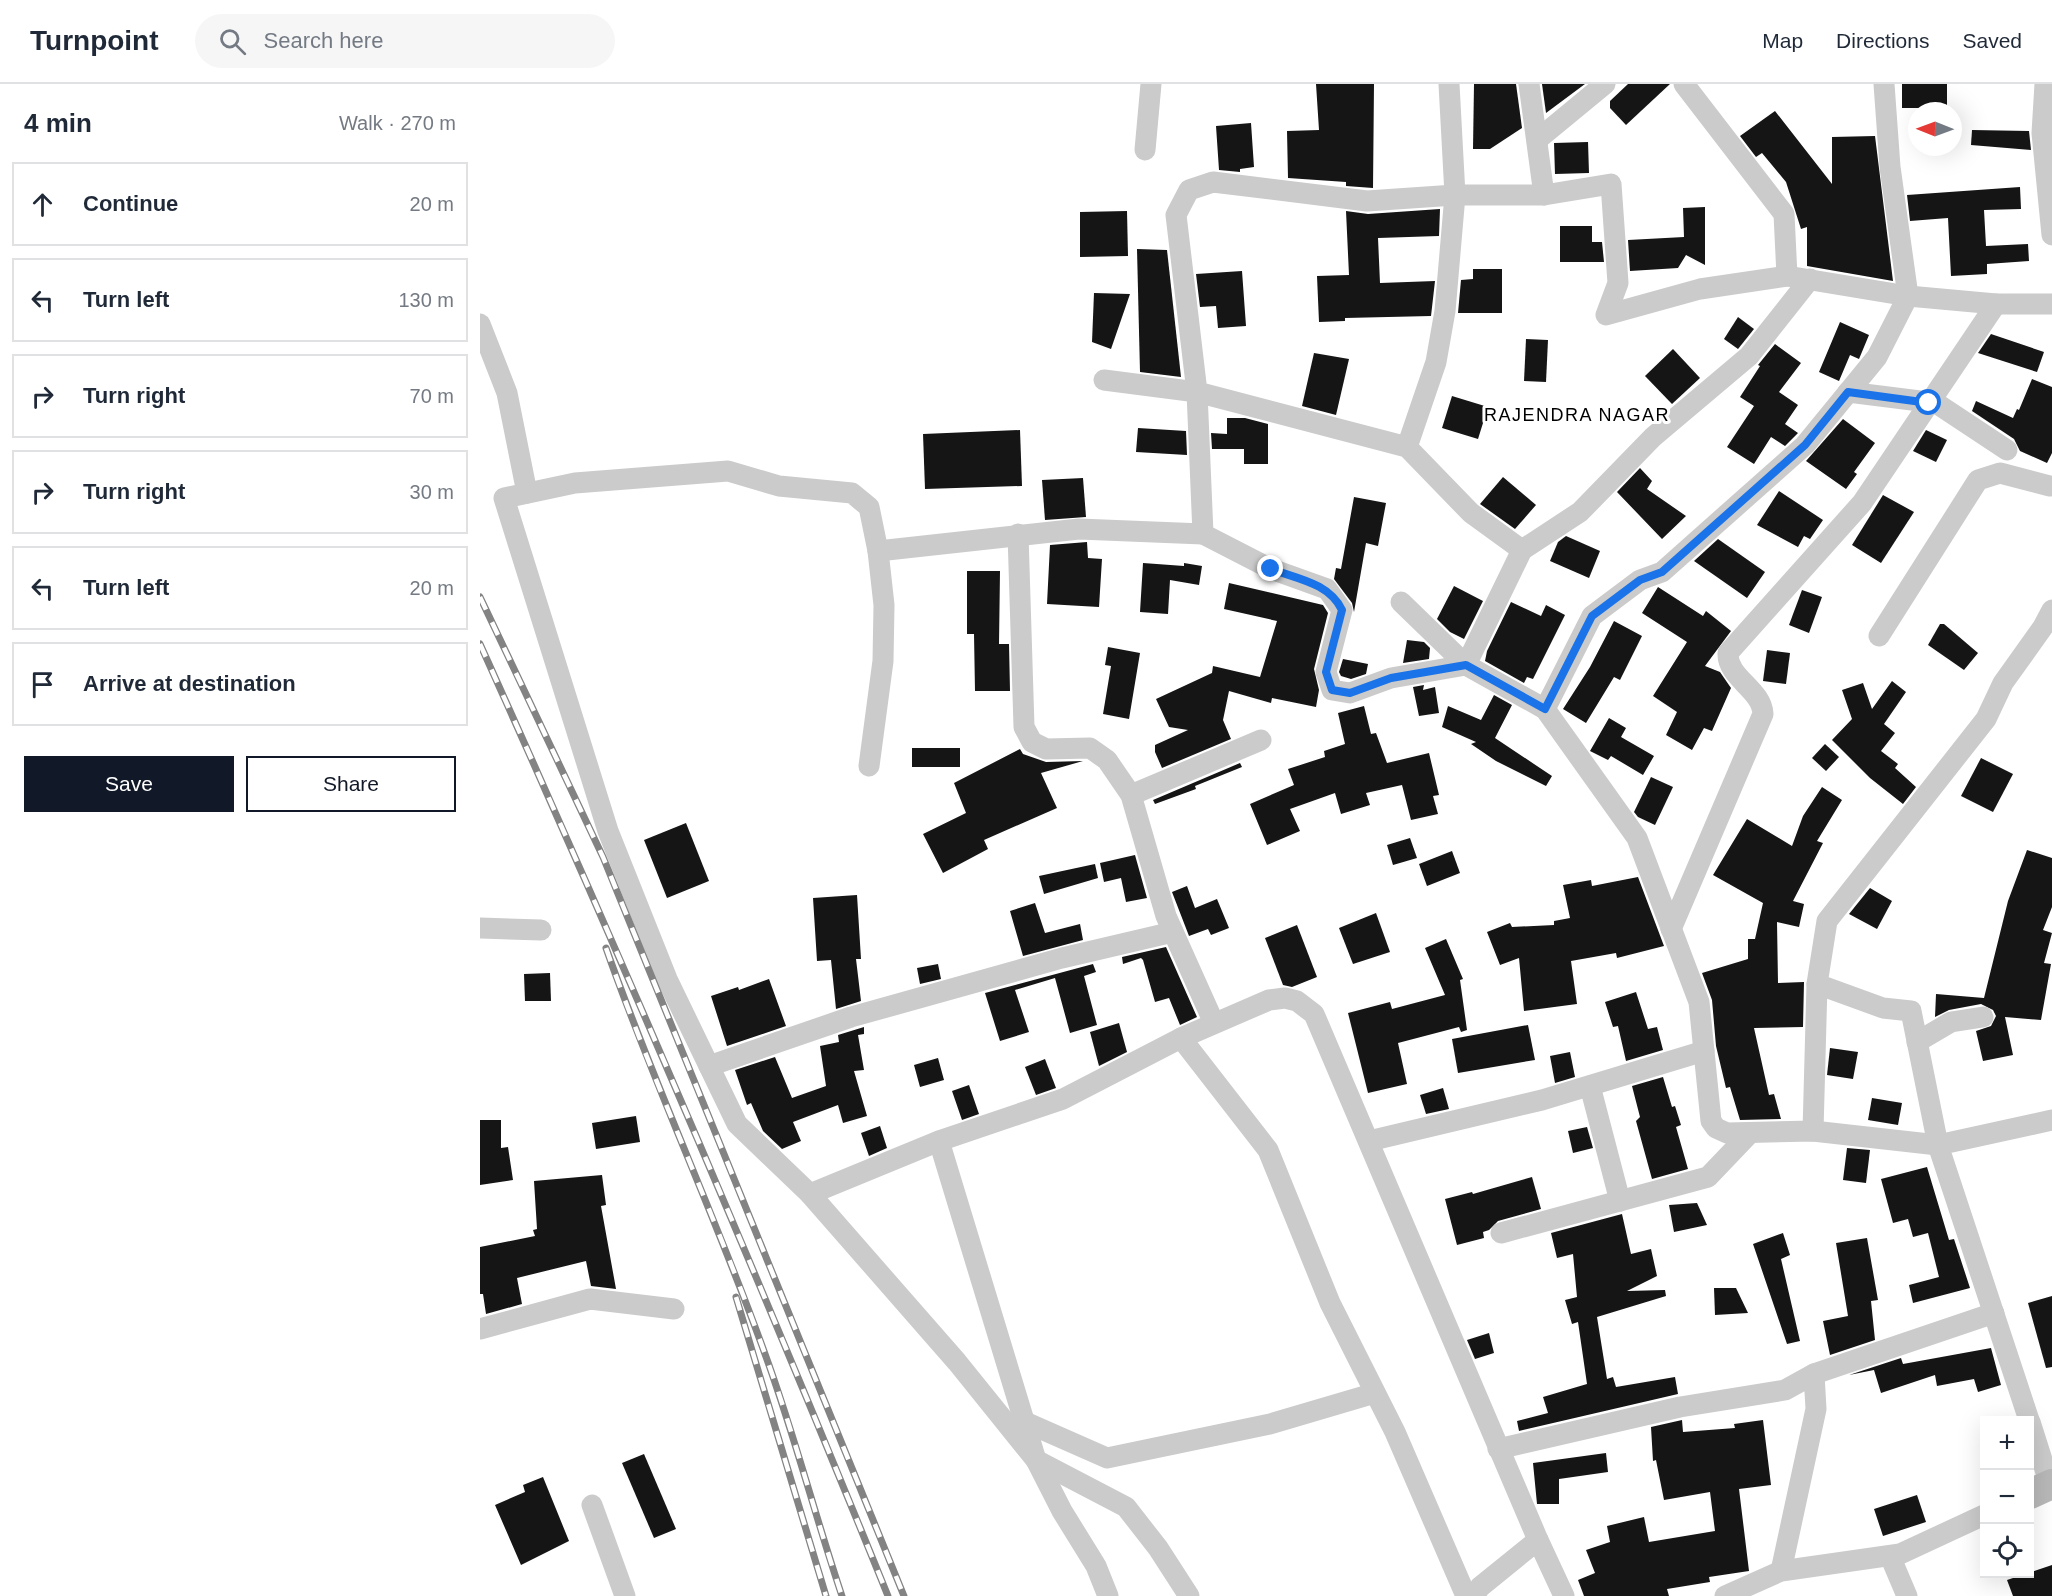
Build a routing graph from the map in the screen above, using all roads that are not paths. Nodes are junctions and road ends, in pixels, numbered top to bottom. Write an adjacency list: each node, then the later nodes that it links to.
1 (1151, 84): 9 (street)
2 (1449, 84): 10 (street)
3 (1529, 84): 8 (street)
4 (1605, 84): 8 (street)
5 (1684, 84): 13 (street)
6 (1884, 84): 15 (street)
7 (2045, 84): 12 (street)
8 (1537, 140): 11 (street)
9 (1145, 150)
10 (1455, 195): 11 (street); 20 (street); 23 (street)
11 (1544, 195): 13 (street)
12 (2052, 235)
13 (1788, 276): 14 (street)
14 (1810, 279): 15 (street); 29 (street)
15 (1908, 296): 16 (street); 21 (street)
16 (1996, 304): 17 (street); 22 (street)
17 (2052, 304)
18 (480, 324): 26 (street)
19 (1104, 380): 20 (street)
20 (1197, 392): 23 (street); 28 (street)
21 (1848, 392): 22 (street); 35 (street)
22 (1929, 403): 24 (street); 40 (street)
23 (1407, 447): 29 (street)
24 (2007, 450)
25 (2051, 485): 33 (street)
26 (527, 493): 30 (street); 49 (street)
27 (1018, 534): 28 (street); 30 (street); 38 (street)
28 (1203, 534): 34 (street)
29 (1522, 550): 34 (street)
30 (878, 551): 37 (street)
31 (1401, 602): 34 (street)
32 (2052, 610): 43 (street)
33 (1880, 636)
34 (1466, 665): 35 (street)
35 (1545, 709): 40 (street)
36 (1261, 740): 38 (street)
37 (869, 766)
38 (1131, 795): 42 (street)
39 (480, 928): 41 (street)
40 (1671, 928): 48 (street)
41 (541, 930)
42 (1173, 932): 45 (street); 49 (street)
43 (1817, 984): 47 (street); 52 (street)
44 (1983, 1017): 47 (street)
45 (1215, 1023): 46 (street); 55 (street)
46 (1181, 1038): 54 (street); 64 (street)
47 (1917, 1041): 56 (street)
48 (1704, 1052): 50 (street); 53 (street)
49 (709, 1066): 57 (street)
50 (1590, 1086): 55 (street); 58 (street)
51 (2052, 1120): 56 (street)
52 (1813, 1131): 53 (street); 56 (street)
53 (1750, 1132): 58 (street)
54 (939, 1141): 57 (street); 66 (street)
55 (1369, 1141): 68 (street)
56 (1938, 1145): 61 (street)
57 (810, 1194): 69 (street)
58 (1620, 1201): 59 (street)
59 (1501, 1233)
60 (675, 1309): 62 (street)
61 (1994, 1313): 63 (street); 65 (street)
62 (480, 1329)
63 (1814, 1374): 68 (street); 75 (street)
64 (1375, 1393): 66 (street); 79 (street)
65 (2027, 1416)
66 (1023, 1421): 69 (street)
67 (2034, 1441): 70 (street)
68 (1498, 1449): 73 (street)
69 (1036, 1460): 77 (street); 78 (street)
70 (2046, 1488)
71 (592, 1505): 76 (street)
72 (1980, 1517): 74 (street)
73 (1538, 1540): 80 (street); 81 (street)
74 (1890, 1556): 75 (street); 83 (street)
75 (1781, 1571): 82 (street)
76 (625, 1596)
77 (1108, 1596)
78 (1189, 1596)
79 (1466, 1596)
80 (1474, 1596)
81 (1564, 1596)
82 (1725, 1596)
83 (1907, 1596)

